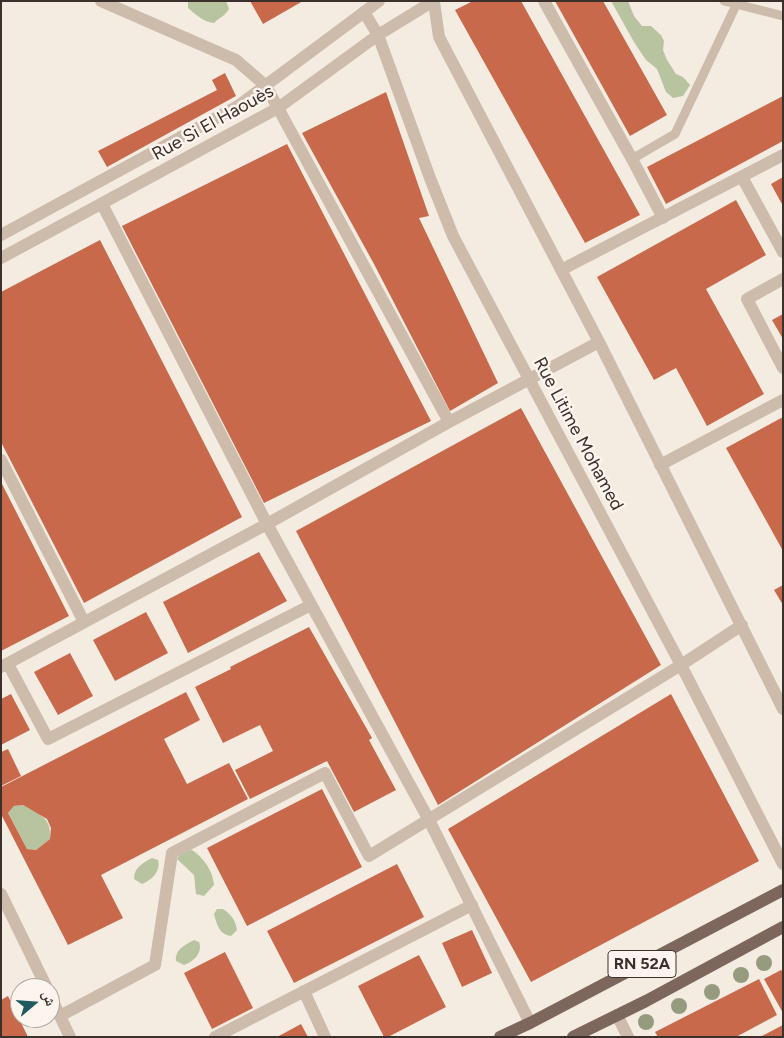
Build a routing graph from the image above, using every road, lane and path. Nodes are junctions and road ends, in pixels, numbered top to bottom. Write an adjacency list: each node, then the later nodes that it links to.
1 (101, 1): 10 (street)
2 (379, 1): 7 (street, Rue Si El Haouès)
3 (544, 1): 13 (street)
4 (724, 1): 6 (lane)
5 (433, 2): 9 (street, Rue Si El Haouès); 20 (street)
6 (738, 3): 8 (lane); 13 (lane)
7 (364, 12): 9 (street, Rue Litime Mohamed); 10 (street, Rue Si El Haouès)
8 (783, 16)
9 (378, 35): 11 (street, Rue Si El Haouès); 24 (street, Rue Litime Mohamed)
10 (266, 86): 11 (street); 17 (street, Rue Si El Haouès)
11 (278, 108): 15 (street, Rue Si El Haouès); 26 (street)
12 (783, 155): 14 (street)
13 (632, 159): 16 (street)
14 (742, 177): 16 (street); 18 (street)
15 (102, 204): 19 (street, Rue Si El Haouès); 29 (street)
16 (663, 218): 20 (street)
17 (1, 235)
18 (783, 252)
19 (1, 258)
20 (561, 270): 22 (street)
21 (783, 279): 23 (street)
22 (600, 342): 24 (street); 28 (street)
23 (783, 368)
24 (528, 379): 26 (street); 34 (street, Rue Litime Mohamed)
25 (783, 400): 28 (street)
26 (449, 422): 29 (street)
27 (1, 460): 31 (street)
28 (660, 465): 32 (street)
29 (267, 524): 30 (street); 31 (street)
30 (312, 605): 33 (street); 36 (street)
31 (84, 622): 33 (street)
32 (742, 625): 34 (street); 35 (street)
33 (5, 665)
34 (681, 665): 36 (street); 37 (street, Rue Litime Mohamed)
35 (783, 709)
36 (429, 820): 40 (street); 45 (street)
37 (783, 864)
38 (783, 890): 46 (main road, RN 52A)
39 (1, 894): 42 (street)
40 (472, 905): 43 (street); 46 (street)
41 (783, 926): 44 (main road, RN 52A)
42 (42, 978)
43 (304, 991): 48 (street); 49 (street)
44 (617, 1015): 51 (main road, RN 52A); 52 (street)
45 (60, 1016): 47 (street)
46 (530, 1023): 50 (main road, RN 52A)
47 (70, 1037)
48 (215, 1037)
49 (325, 1037)
50 (500, 1037)
51 (573, 1037)
52 (628, 1037)

